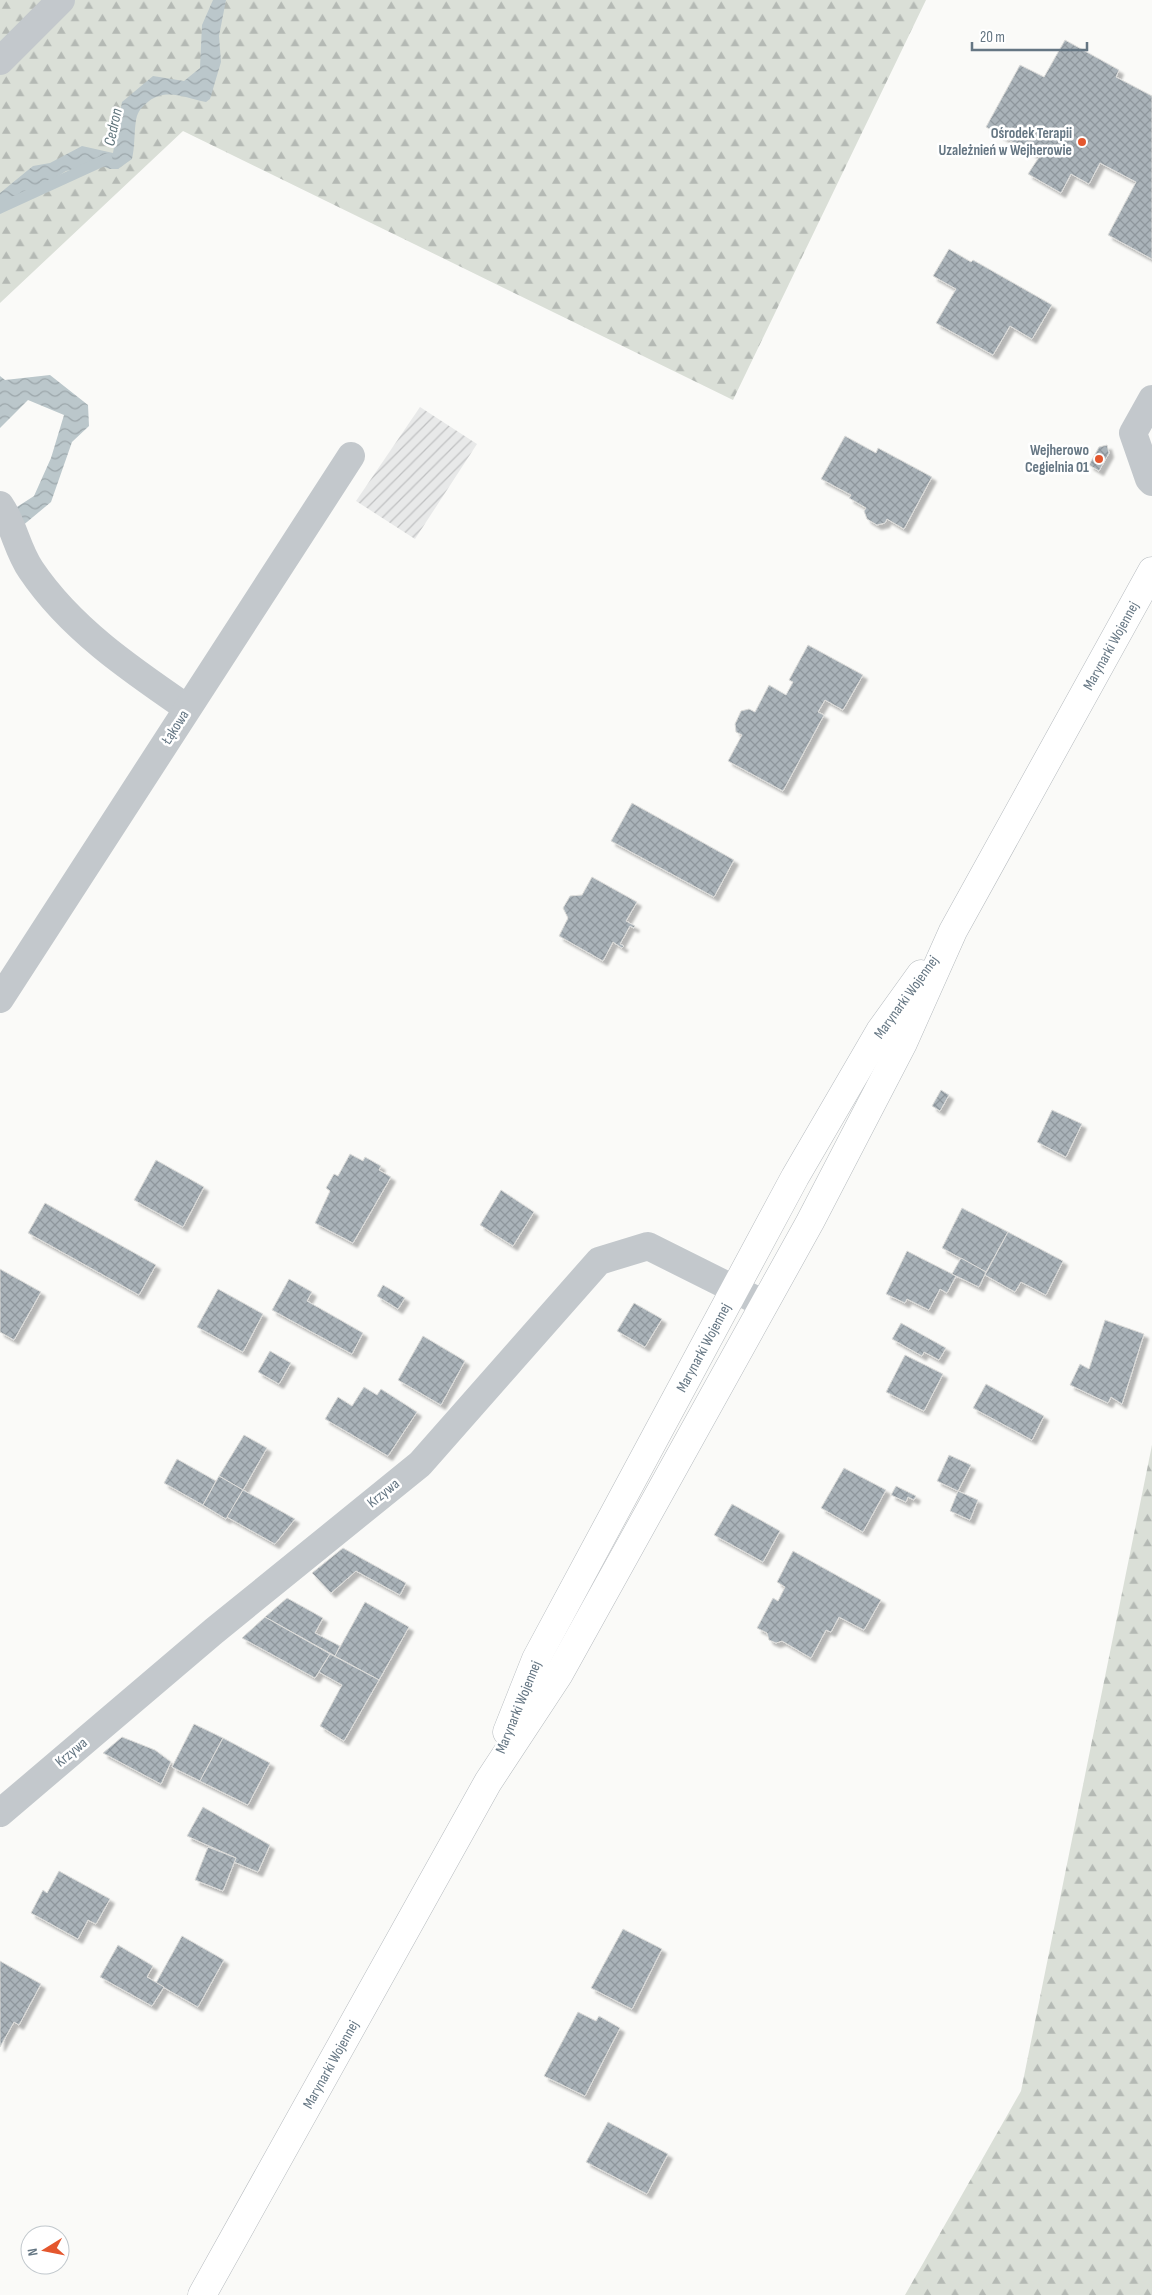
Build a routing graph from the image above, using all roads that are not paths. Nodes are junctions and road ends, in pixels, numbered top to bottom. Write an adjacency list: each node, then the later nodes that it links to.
1 (61, 0): 2 (street)
2 (0, 61)
3 (1152, 399): 5 (street)
4 (351, 456): 8 (street, Łąkowa)
5 (1152, 482)
6 (3, 509): 8 (street)
7 (1152, 572): 9 (main road, Marynarki Wojennej)
8 (187, 708): 10 (street, Łąkowa)
9 (953, 931): 11 (main road, Marynarki Wojennej); 12 (main road, Marynarki Wojennej)
10 (0, 999)
11 (734, 1289): 12 (street, Krzywa); 13 (main road, Marynarki Wojennej); 14 (street, Krzywa)
12 (764, 1304): 13 (main road, Marynarki Wojennej)
13 (488, 1782): 15 (main road, Marynarki Wojennej)
14 (0, 1813)
15 (202, 2295)

